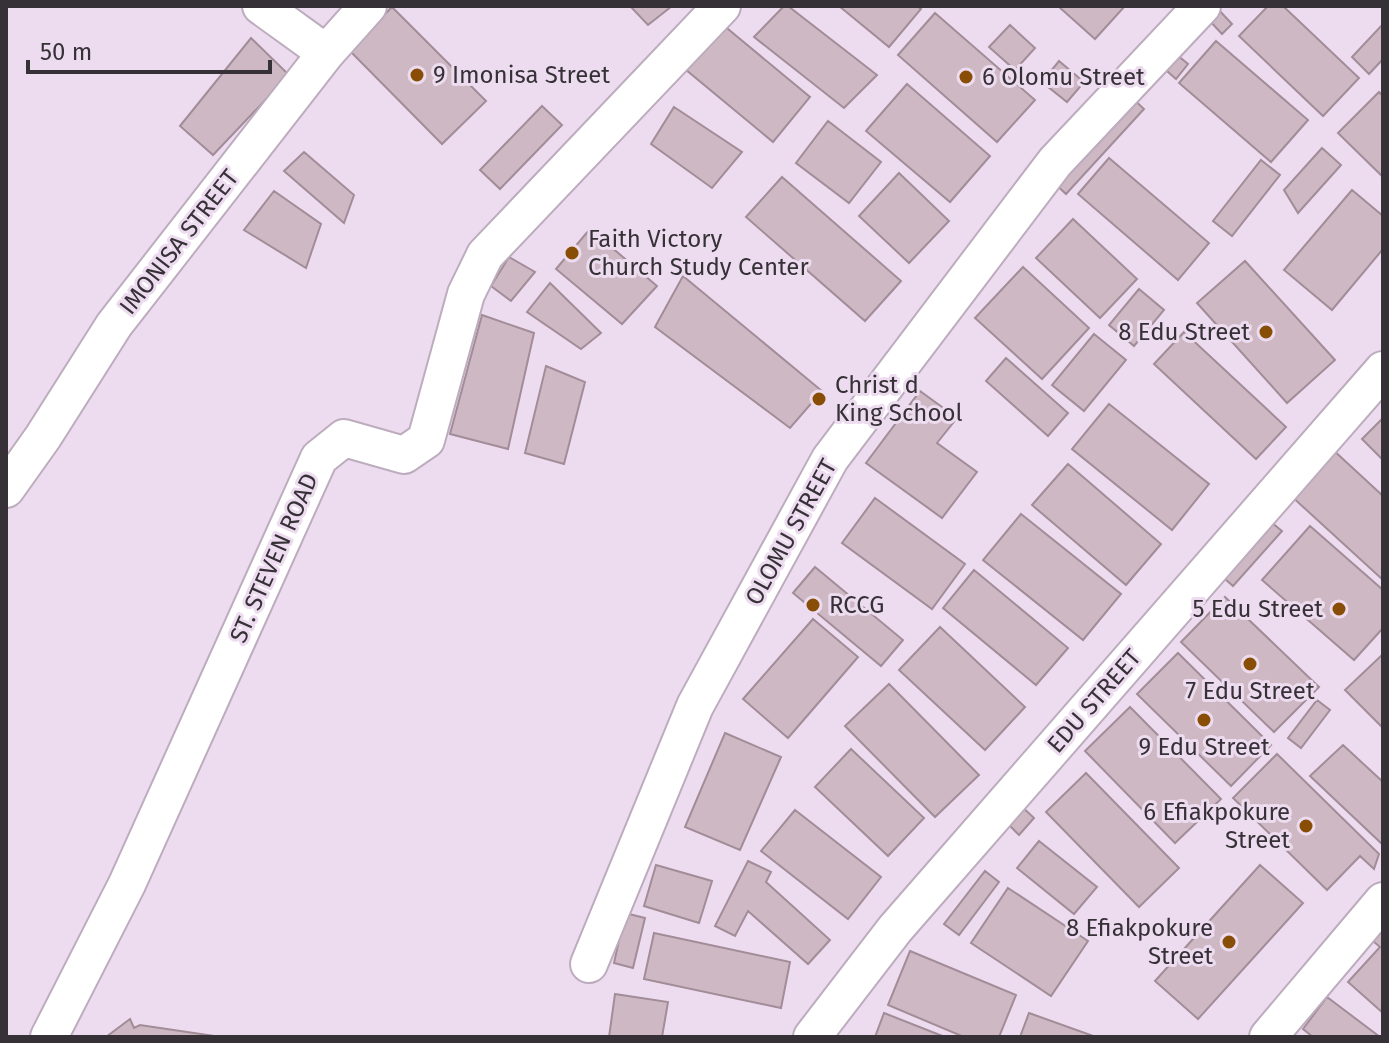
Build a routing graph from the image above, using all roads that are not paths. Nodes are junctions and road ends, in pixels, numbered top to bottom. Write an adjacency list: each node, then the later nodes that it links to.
1 (261, 6): 5 (street)
2 (368, 6): 5 (street, IMONISA STREET)
3 (722, 6): 10 (street, ST. STEVEN ROAD)
4 (1202, 6): 9 (street, OLOMU STREET)
5 (326, 53): 7 (street, IMONISA STREET)
6 (1383, 370): 11 (street, EDU STREET)
7 (6, 489)
8 (1383, 901): 12 (street)
9 (589, 964)
10 (49, 1037)
11 (812, 1037)
12 (1268, 1037)

